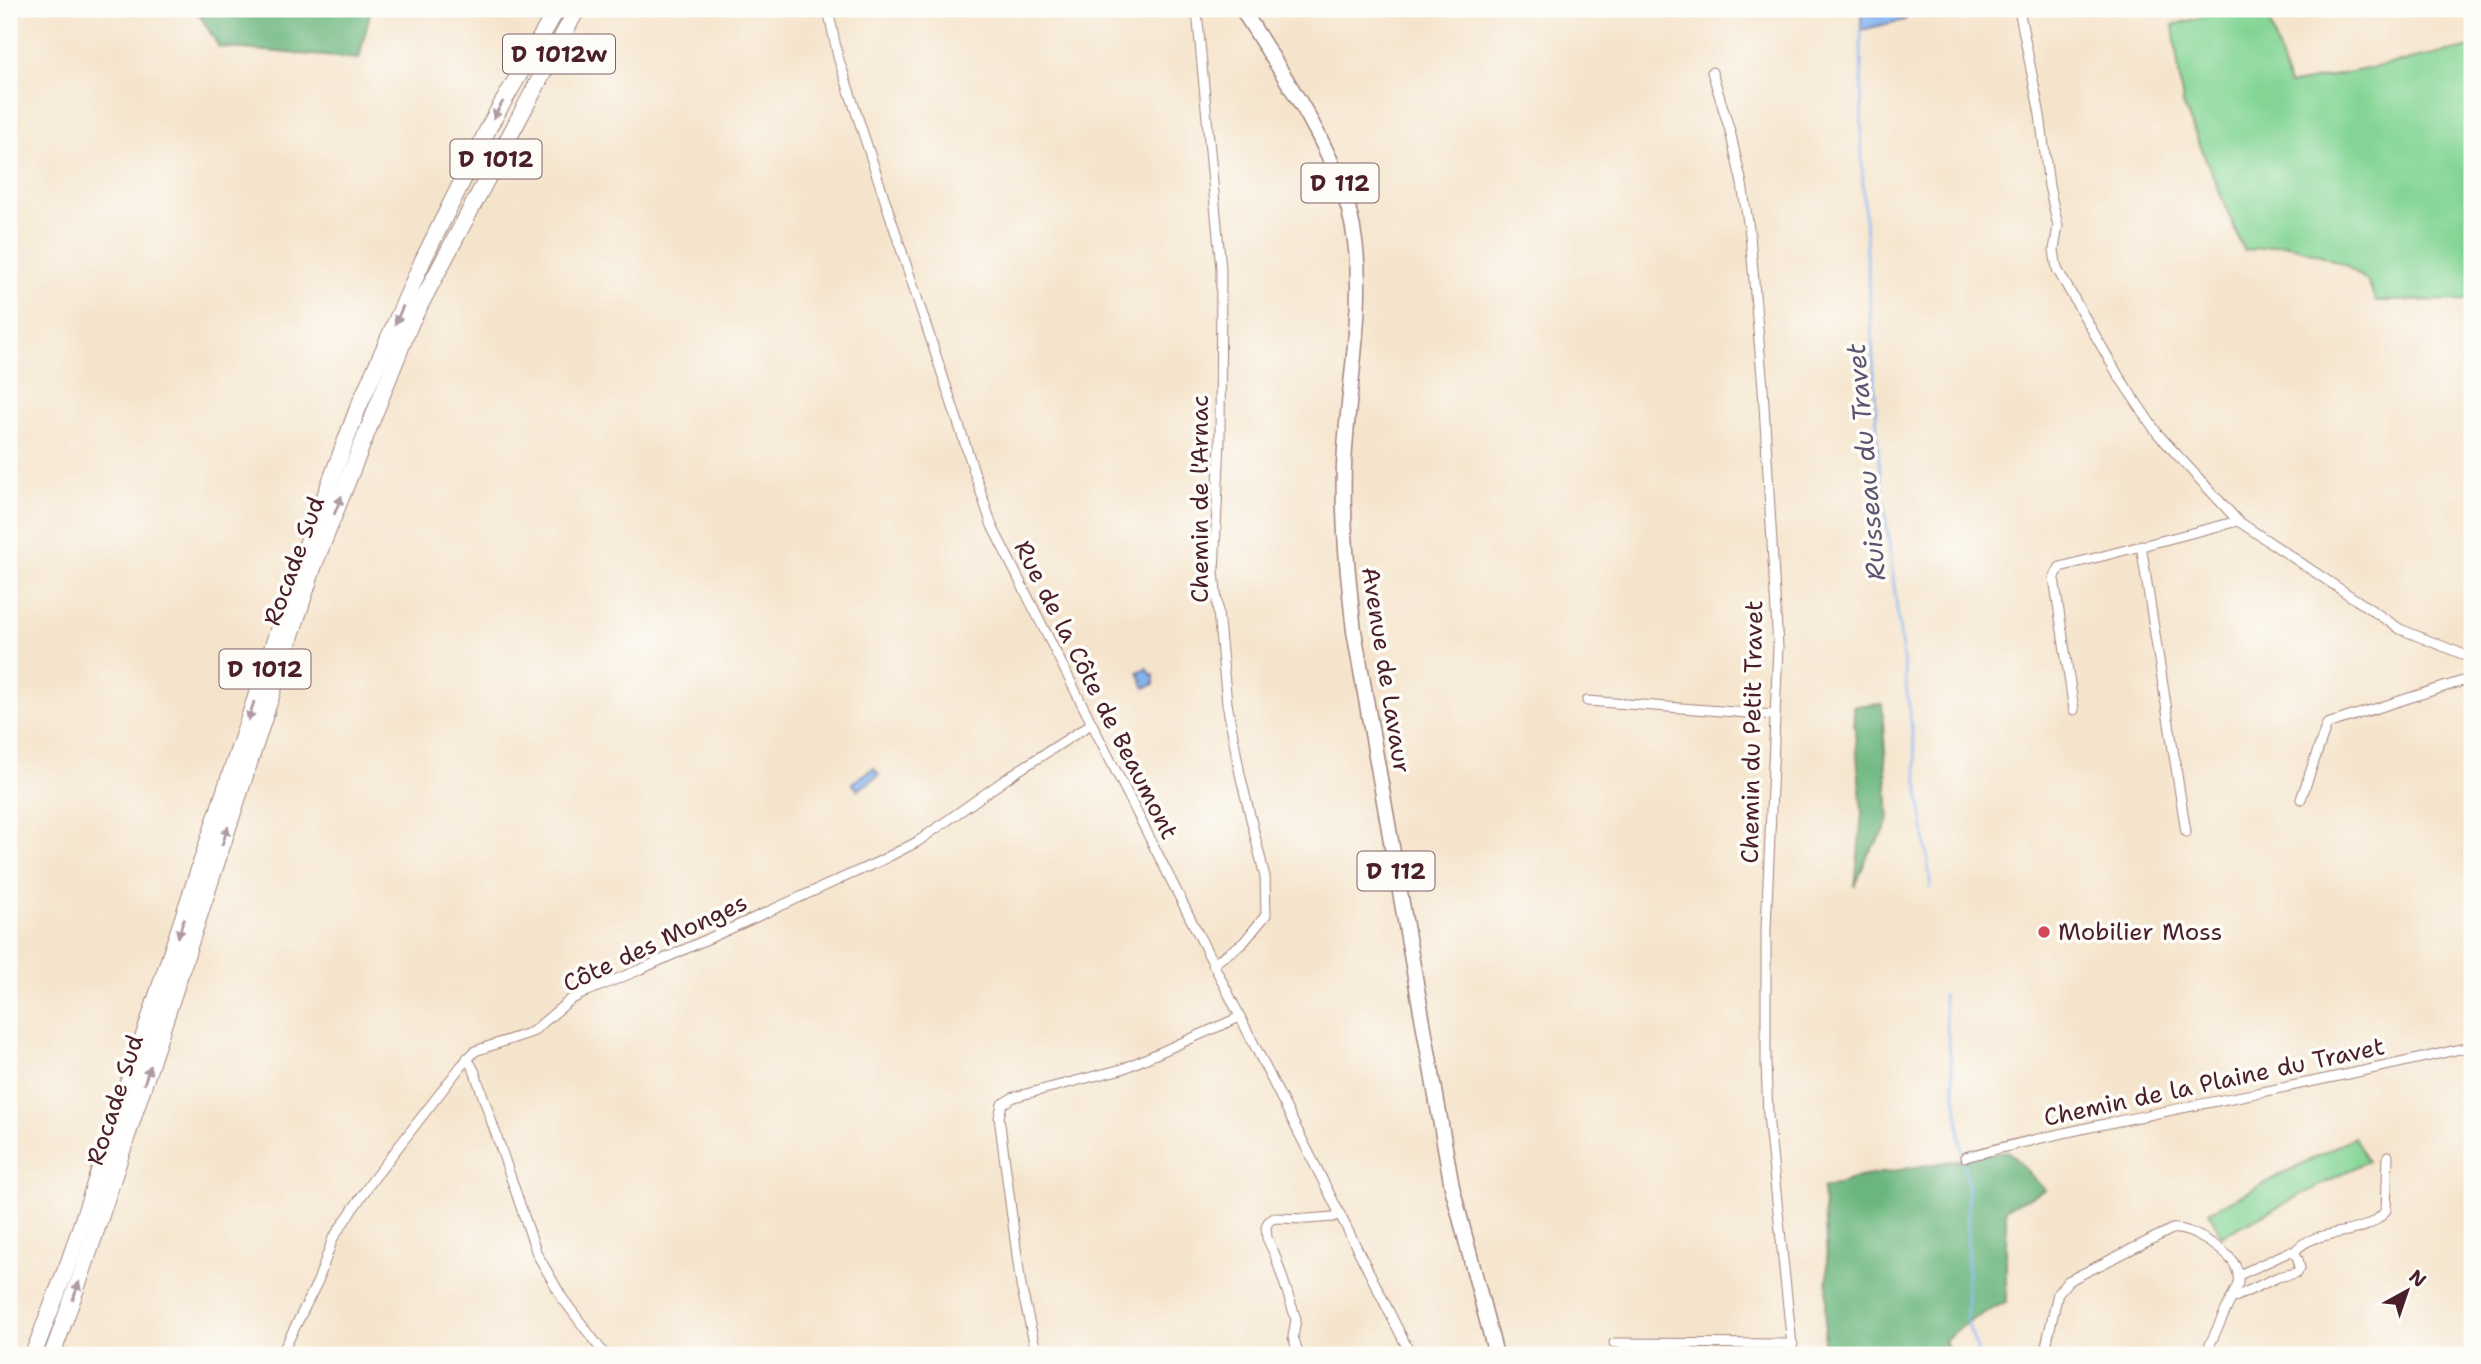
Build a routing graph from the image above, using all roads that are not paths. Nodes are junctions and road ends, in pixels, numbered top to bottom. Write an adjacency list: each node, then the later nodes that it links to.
1 (557, 9): 32 (highway, Rocade Sud / D 1012, one-way to 32)
2 (577, 9): 9 (highway, Rocade Sud / D 1012)
3 (590, 9): 9 (highway, D 1012w)
4 (828, 9): 17 (street, Rue de la Côte de Beaumont)
5 (1199, 9): 20 (street, Chemin de l'Arnac)
6 (1242, 9): 39 (main road, Avenue de Lavaur / D 112)
7 (2019, 9): 10 (street)
8 (1712, 72): 16 (street, Chemin du Petit Travet)
9 (527, 99): 33 (highway, Rocade Sud / D 1012, one-way to 9)
10 (2238, 521): 11 (street); 12 (street)
11 (2141, 545): 15 (street); 19 (street)
12 (2472, 659)
13 (2472, 678): 18 (street)
14 (1587, 701): 16 (street)
15 (2074, 710)
16 (1775, 715): 31 (street, Chemin du Petit Travet)
17 (1091, 724): 20 (street, Rue de la Côte de Beaumont); 23 (street, Côte des Monges)
18 (2301, 799)
19 (2186, 832)
20 (1213, 964): 21 (street, Rue de la Côte de Beaumont)
21 (1240, 1017): 26 (street, Rue de la Côte de Beaumont); 36 (street)
22 (2472, 1046): 25 (street, Chemin de la Plaine du Travet)
23 (467, 1058): 34 (street, Côte des Monges); 35 (street)
24 (2388, 1156): 27 (street)
25 (1965, 1157)
26 (1339, 1214): 37 (street); 38 (street, Rue de la Côte de Beaumont)
27 (2294, 1252): 28 (street); 29 (street)
28 (2239, 1275): 29 (street); 41 (street)
29 (2231, 1299): 42 (street)
30 (1614, 1343): 31 (street)
31 (1793, 1344): 40 (street, Chemin du Petit Travet)
32 (33, 1355)
33 (52, 1355)
34 (281, 1355)
35 (604, 1355)
36 (1037, 1355)
37 (1299, 1355)
38 (1411, 1355)
39 (1496, 1355)
40 (1793, 1355)
41 (2044, 1355)
42 (2205, 1355)

